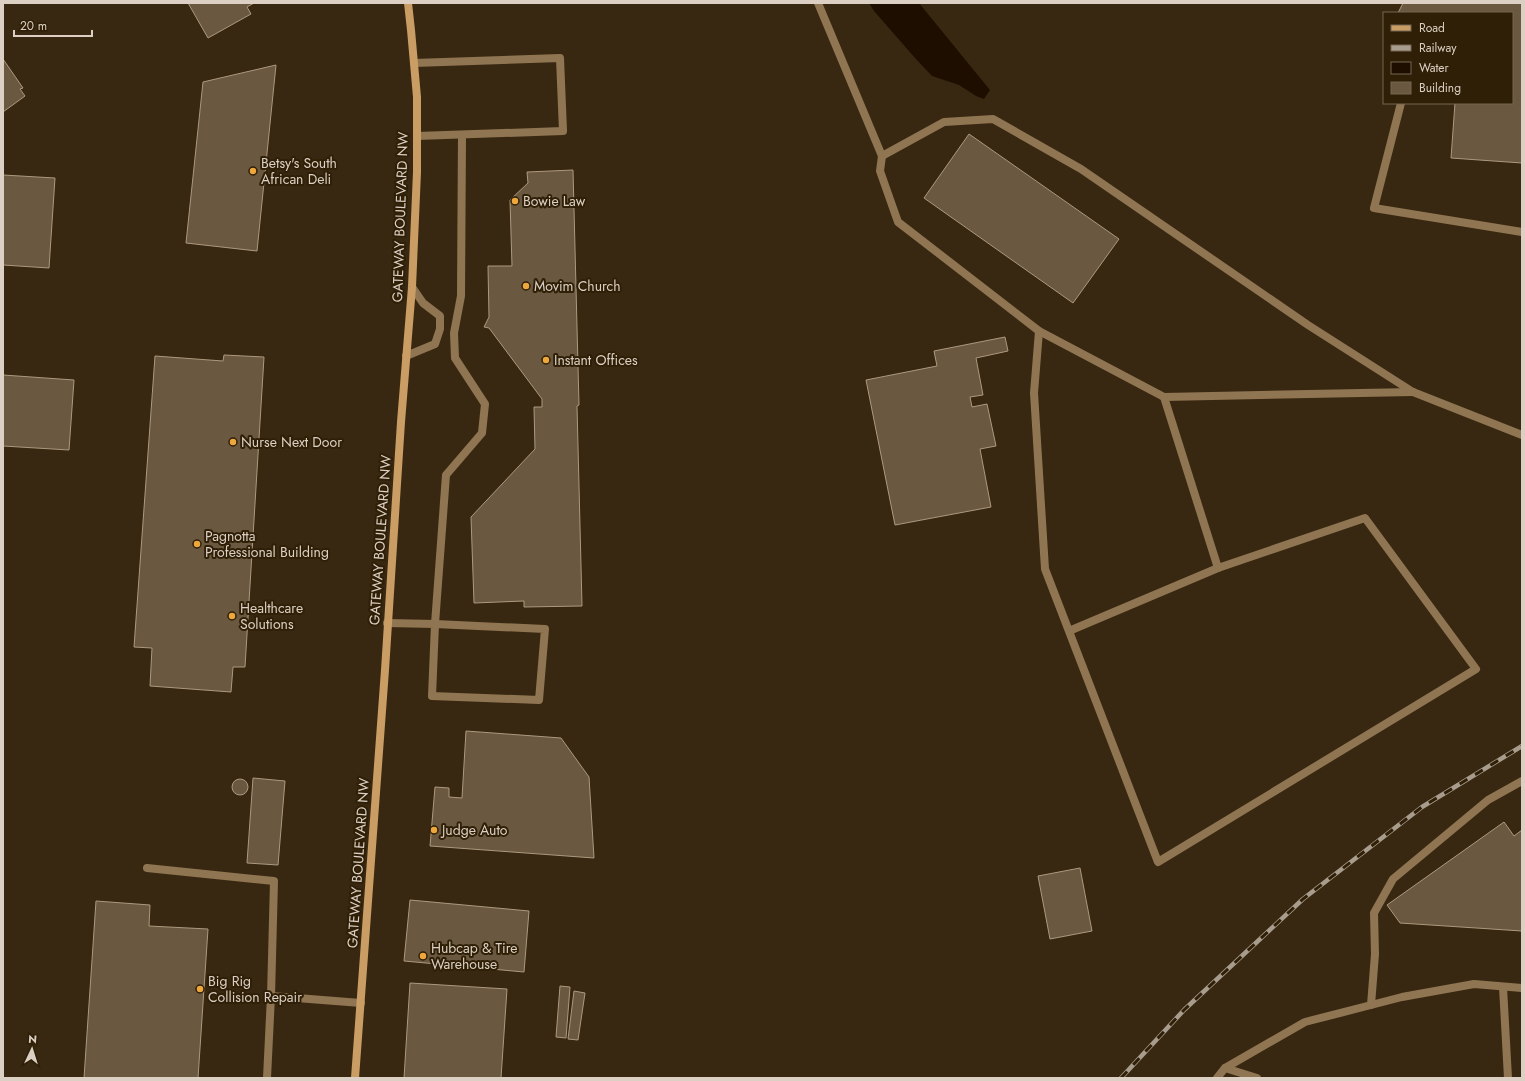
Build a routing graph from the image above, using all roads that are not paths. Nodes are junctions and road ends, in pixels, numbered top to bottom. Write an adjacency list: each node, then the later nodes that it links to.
1 (408, 3): 3 (main road, GATEWAY BOULEVARD NW)
2 (818, 3): 7 (street)
3 (414, 63): 5 (street); 6 (main road, GATEWAY BOULEVARD NW)
4 (1400, 104): 8 (street)
5 (462, 135): 6 (street); 12 (street)
6 (417, 136): 9 (main road, GATEWAY BOULEVARD NW)
7 (882, 156): 11 (street); 14 (street)
8 (1522, 232)
9 (412, 287): 10 (street); 13 (main road, GATEWAY BOULEVARD NW)
10 (440, 330): 12 (street); 13 (street)
11 (1040, 331): 15 (street); 20 (street)
12 (454, 334): 19 (street)
13 (406, 356): 18 (main road, GATEWAY BOULEVARD NW)
14 (1413, 392): 15 (street); 16 (street)
15 (1164, 397): 17 (street)
16 (1522, 436)
17 (1218, 568): 20 (street); 20 (street)
18 (387, 623): 19 (street); 26 (main road, GATEWAY BOULEVARD NW)
19 (435, 624): 19 (street)
20 (1069, 631)
21 (1522, 781): 27 (street)
22 (147, 868): 25 (street)
23 (1503, 987): 24 (street); 27 (street); 33 (street)
24 (1522, 988)
25 (271, 996): 26 (street); 29 (street)
26 (361, 1003): 30 (main road, GATEWAY BOULEVARD NW)
27 (1371, 1005): 28 (street)
28 (1226, 1068): 31 (street); 32 (street)
29 (267, 1078)
30 (355, 1078)
31 (1217, 1078)
32 (1257, 1078)
33 (1508, 1078)

